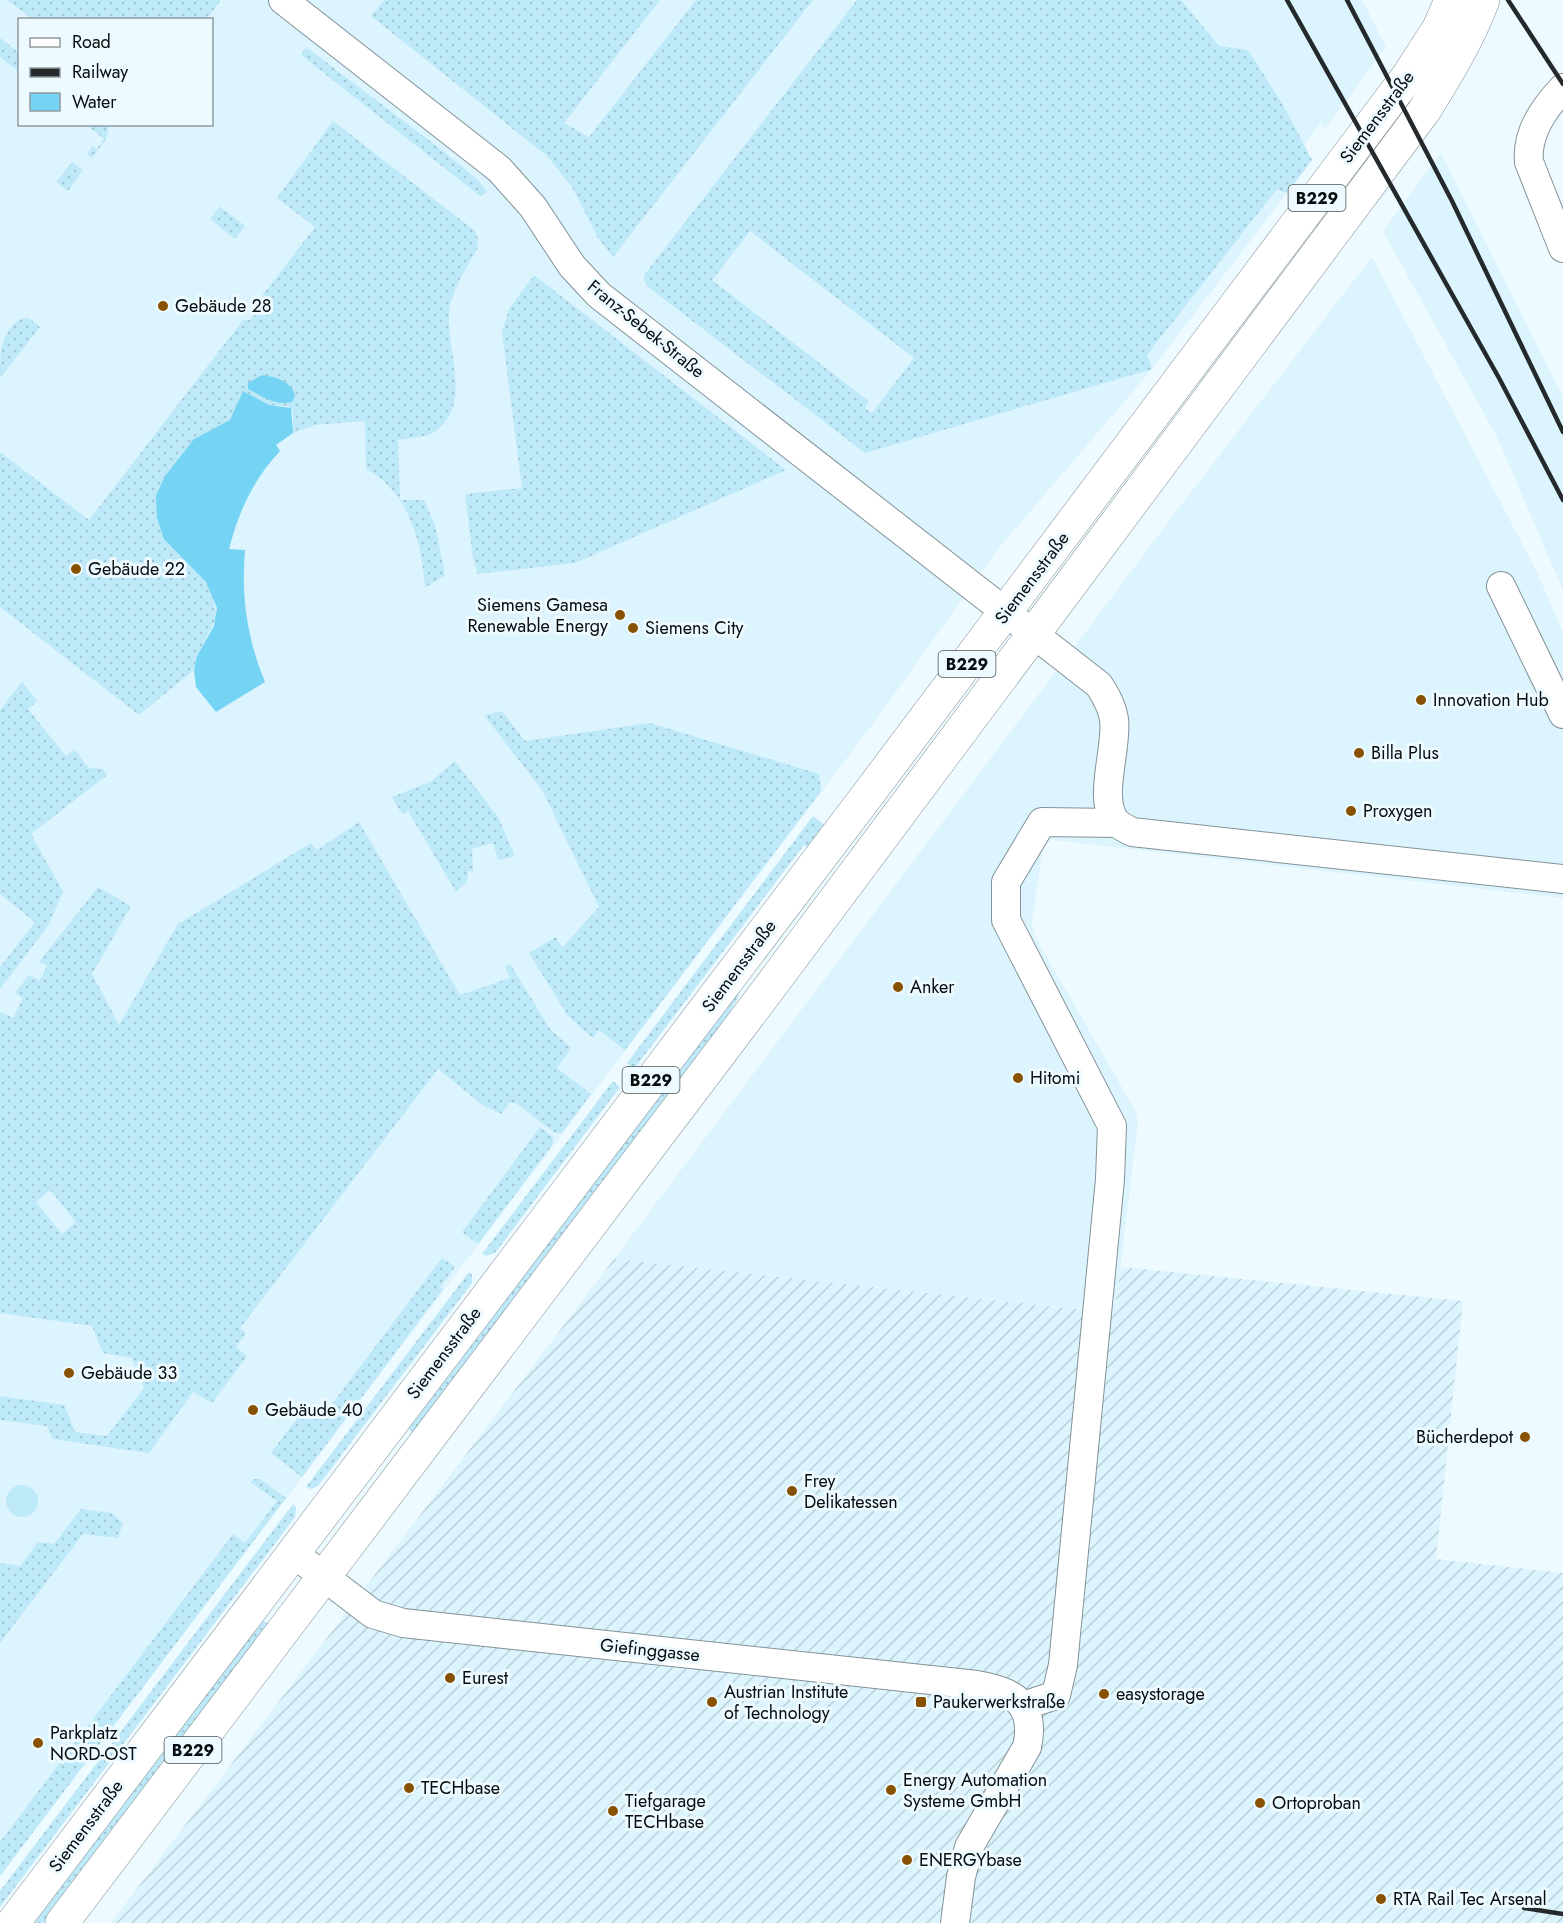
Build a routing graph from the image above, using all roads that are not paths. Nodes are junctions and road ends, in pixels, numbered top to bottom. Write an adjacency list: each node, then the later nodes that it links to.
1 (283, 0): 7 (street, Franz-Sebek-Straße)
2 (1451, 0): 7 (main road, Siemensstraße / B229)
3 (1483, 0): 8 (main road, Siemensstraße / B229)
4 (1563, 88): 5 (street)
5 (1563, 248)
6 (1500, 586): 9 (street)
7 (1007, 610): 8 (street, Franz-Sebek-Straße); 12 (main road, Siemensstraße / B229)
8 (1035, 632): 10 (street, Franz-Sebek-Straße); 13 (main road, Siemensstraße / B229)
9 (1563, 714)
10 (1117, 823): 11 (street); 14 (street)
11 (1563, 879)
12 (293, 1553): 13 (street, Giefinggasse); 15 (main road, Siemensstraße / B229)
13 (324, 1578): 14 (street, Giefinggasse); 16 (main road, Siemensstraße / B229)
14 (1023, 1706): 17 (street)
15 (13, 1923)
16 (62, 1923)
17 (955, 1923)

